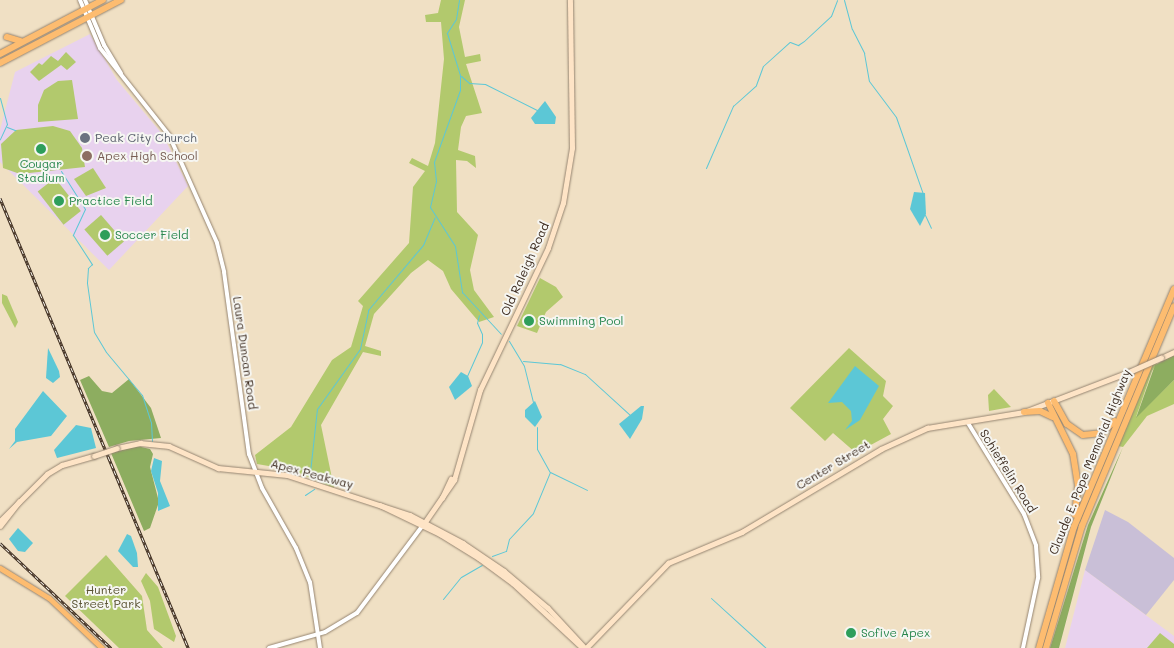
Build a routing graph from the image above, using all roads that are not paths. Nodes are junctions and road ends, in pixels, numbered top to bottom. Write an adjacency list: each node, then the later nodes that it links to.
1 (80, 0): 6 (street, Laura Duncan Road)
2 (85, 0): 6 (street, Laura Duncan Road)
3 (103, 0): 6 (highway)
4 (121, 0): 7 (highway)
5 (570, 0): 26 (main road, Old Raleigh Road)
6 (86, 9): 7 (street, Laura Duncan Road); 8 (highway)
7 (89, 16): 10 (street, Laura Duncan Road); 11 (highway); 12 (street, Laura Duncan Road)
8 (23, 41): 9 (highway); 9 (highway)
9 (1, 53)
10 (110, 62): 12 (street); 13 (street, Laura Duncan Road)
11 (0, 63)
12 (116, 64): 13 (street, Laura Duncan Road)
13 (121, 73): 23 (street, Laura Duncan Road)
14 (1174, 289): 20 (highway, Claude E. Pope Memorial Highway)
15 (1174, 306): 16 (highway, Claude E. Pope Memorial Highway)
16 (1172, 314): 37 (highway, Claude E. Pope Memorial Highway)
17 (1174, 352): 18 (main road, Center Street, bridge)
18 (1051, 402): 19 (main road, Center Street); 20 (highway); 21 (highway)
19 (1024, 412): 21 (highway); 22 (main road, Center Street)
20 (1120, 414): 28 (highway, Claude E. Pope Memorial Highway)
21 (1053, 417): 28 (highway)
22 (968, 423): 34 (main road, Center Street); 35 (street, Schieffelin Road)
23 (254, 470): 24 (main road, Apex Peakway, bridge); 26 (main road, Apex Peakway); 30 (street, Laura Duncan Road)
24 (20, 501): 25 (main road, Apex Peakway); 27 (main road, Apex Peakway)
25 (0, 521)
26 (424, 523): 30 (street, Old Raleigh Road); 34 (main road, Apex Peakway)
27 (0, 526)
28 (1074, 527): 36 (highway, Claude E. Pope Memorial Highway)
29 (0, 568): 31 (main road)
30 (318, 634): 32 (street, Old Raleigh Road); 33 (street, Laura Duncan Road)
31 (102, 648)
32 (269, 648)
33 (320, 648)
34 (585, 648)
35 (1023, 648)
36 (1039, 648)
37 (1046, 648)

